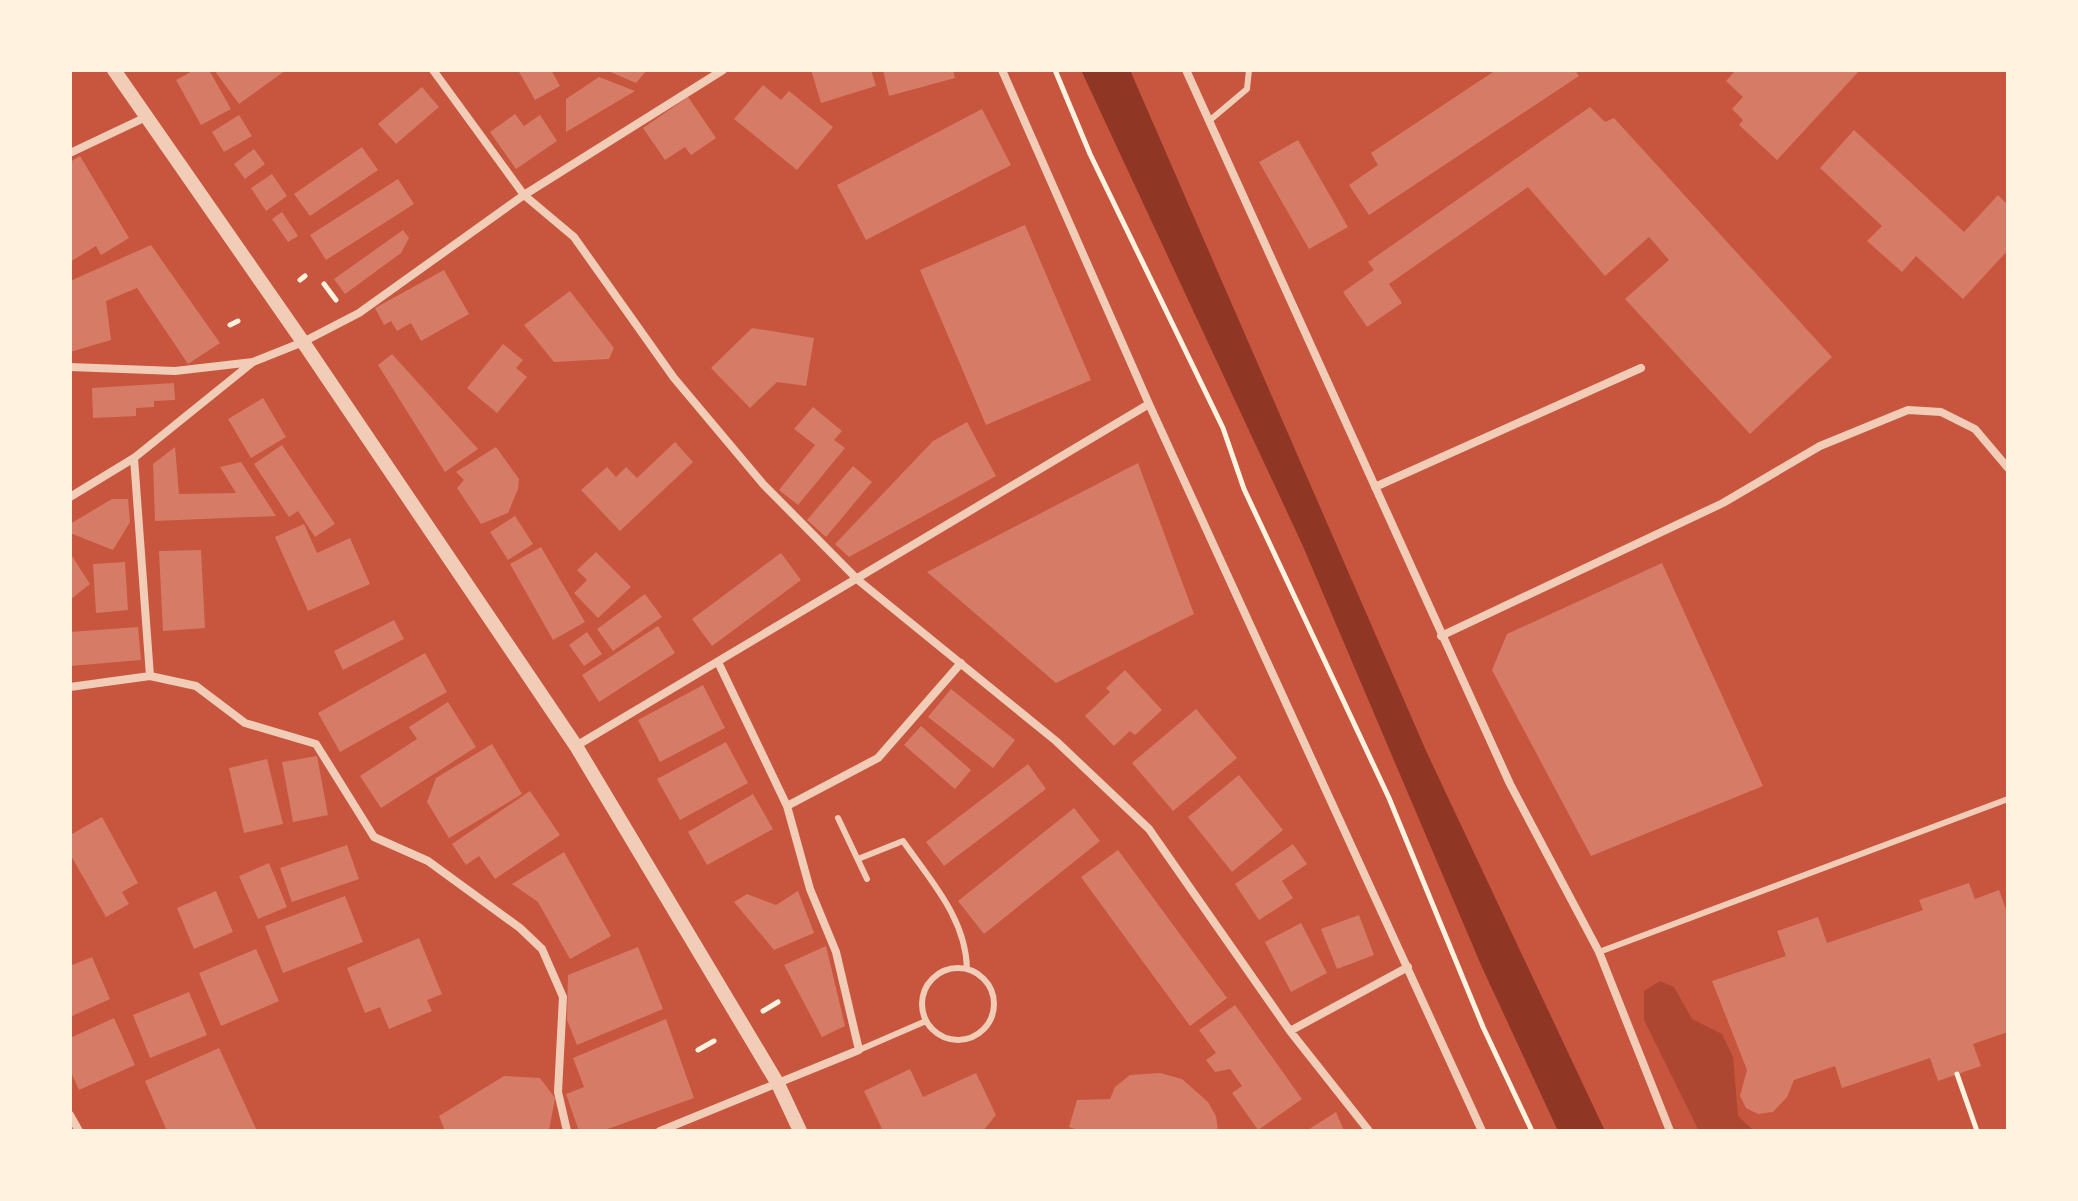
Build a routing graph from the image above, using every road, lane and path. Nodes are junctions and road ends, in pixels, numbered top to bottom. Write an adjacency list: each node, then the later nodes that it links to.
1 (114, 70): 8 (street)
2 (433, 70): 11 (street)
3 (723, 70): 11 (street)
4 (1002, 70): 20 (street)
5 (1055, 70): 56 (path)
6 (1186, 70): 9 (street)
7 (1249, 70): 9 (lane)
8 (144, 118): 10 (street); 16 (street)
9 (1209, 121): 23 (street)
10 (70, 153)
11 (524, 195): 16 (street); 25 (street)
12 (324, 284): 13 (path)
13 (336, 300)
14 (238, 321): 15 (path)
15 (230, 325)
16 (303, 342): 17 (street); 31 (street)
17 (253, 362): 18 (street); 21 (street)
18 (70, 367)
19 (1641, 368): 23 (street)
20 (1149, 404): 25 (street); 38 (street)
21 (134, 458): 24 (street); 29 (street)
22 (2008, 468): 26 (street)
23 (1375, 487): 26 (street)
24 (70, 497)
25 (858, 580): 27 (street); 28 (street)
26 (1441, 636): 37 (street)
27 (718, 662): 31 (street); 33 (street)
28 (961, 663): 33 (street); 43 (street)
29 (150, 676): 30 (street); 51 (street)
30 (70, 687)
31 (576, 746): 48 (street)
32 (2008, 799): 37 (lane)
33 (787, 806): 46 (street)
34 (838, 818): 35 (lane)
35 (858, 859): 36 (lane); 39 (lane)
36 (867, 879)
37 (1599, 952): 57 (street)
38 (1408, 967): 43 (street); 55 (street)
39 (967, 969): 42 (lane); 42 (lane)
40 (778, 1002): 41 (path)
41 (763, 1011)
42 (926, 1021): 46 (lane)
43 (1290, 1031): 54 (street)
44 (714, 1041): 45 (path)
45 (698, 1050)
46 (859, 1050): 48 (street)
47 (1957, 1074): 58 (path)
48 (778, 1084): 52 (street); 53 (street)
49 (70, 1115): 50 (street)
50 (79, 1131)
51 (567, 1131)
52 (660, 1131)
53 (800, 1131)
54 (1369, 1131)
55 (1482, 1131)
56 (1532, 1131)
57 (1670, 1131)
58 (1977, 1131)

